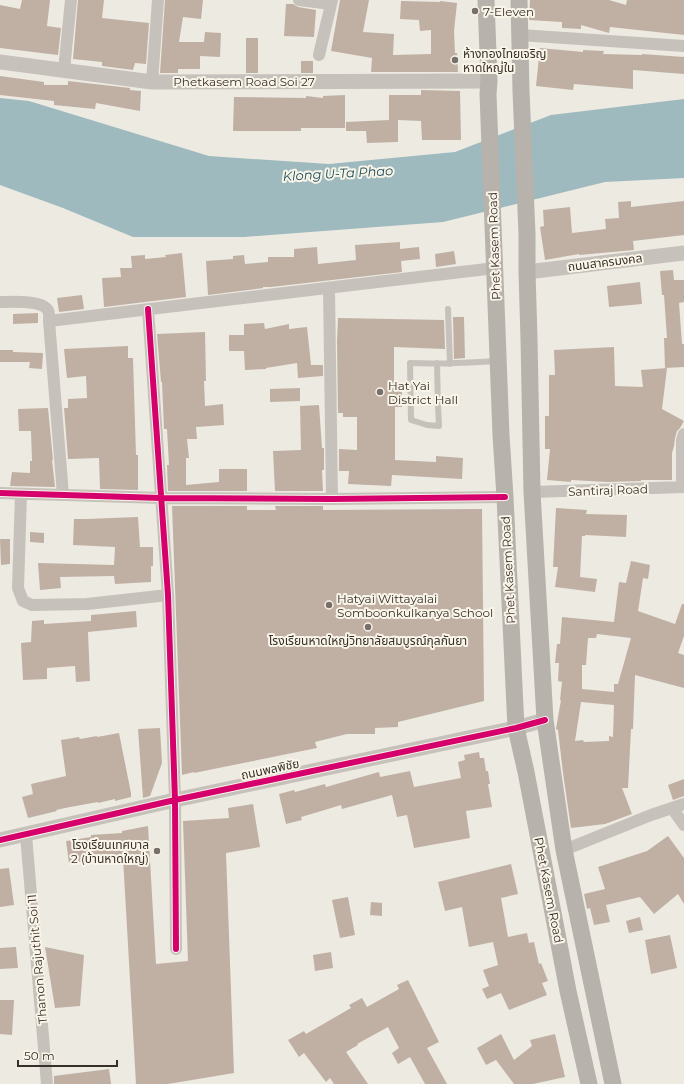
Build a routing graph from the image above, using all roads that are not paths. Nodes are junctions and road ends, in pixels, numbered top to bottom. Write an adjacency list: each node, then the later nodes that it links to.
1 (71, 0): 11 (street)
2 (158, 0): 12 (street)
3 (299, 0): 6 (street)
4 (486, 0): 13 (main road, Phet Kasem Road)
5 (519, 0): 7 (main road, Phet Kasem Road)
6 (331, 2): 9 (street)
7 (520, 35): 8 (street); 16 (main road, Phet Kasem Road)
8 (684, 46)
9 (319, 55)
10 (0, 62): 11 (street, Phetkasem Road Soi 27)
11 (64, 70): 12 (street, Phetkasem Road Soi 27)
12 (152, 82): 13 (street, Phetkasem Road Soi 27)
13 (489, 87): 15 (main road, Phet Kasem Road)
14 (684, 253): 16 (street, ถนนสาครมงคล)
15 (495, 268): 17 (street); 22 (main road, Phet Kasem Road)
16 (527, 272): 27 (main road, Phet Kasem Road)
17 (328, 288): 19 (street); 33 (street)
18 (0, 302): 21 (street)
19 (148, 309): 21 (street); 32 (street)
20 (448, 310): 24 (lane)
21 (49, 321): 30 (street)
22 (498, 361): 24 (lane); 31 (main road, Phet Kasem Road)
23 (437, 363): 23 (lane); 24 (lane)
24 (450, 364)
25 (684, 434): 26 (street)
26 (683, 487): 27 (street, Santiraj Road)
27 (532, 492): 35 (main road, Phet Kasem Road)
28 (0, 493): 29 (street)
29 (21, 494): 30 (street); 34 (street)
30 (62, 495): 32 (street)
31 (505, 497): 33 (street); 36 (main road, Phet Kasem Road)
32 (161, 498): 33 (street); 34 (street)
33 (332, 499)
34 (168, 596): 37 (street)
35 (545, 720): 36 (street, ถนนพลพิชัย); 43 (main road, Phet Kasem Road)
36 (516, 728): 37 (street, ถนนพลพิชัย); 46 (main road, Phet Kasem Road)
37 (175, 800): 41 (street, ถนนพลพิชัย); 44 (street)
38 (684, 804): 39 (street)
39 (672, 808): 40 (street); 43 (street)
40 (684, 824)
41 (26, 835): 42 (street, ถนนพลพิชัย); 45 (street, Thanon Rajuthit Soi 11)
42 (0, 840)
43 (564, 850): 47 (main road, Phet Kasem Road)
44 (176, 949)
45 (47, 1084)
46 (589, 1084)
47 (613, 1084)

